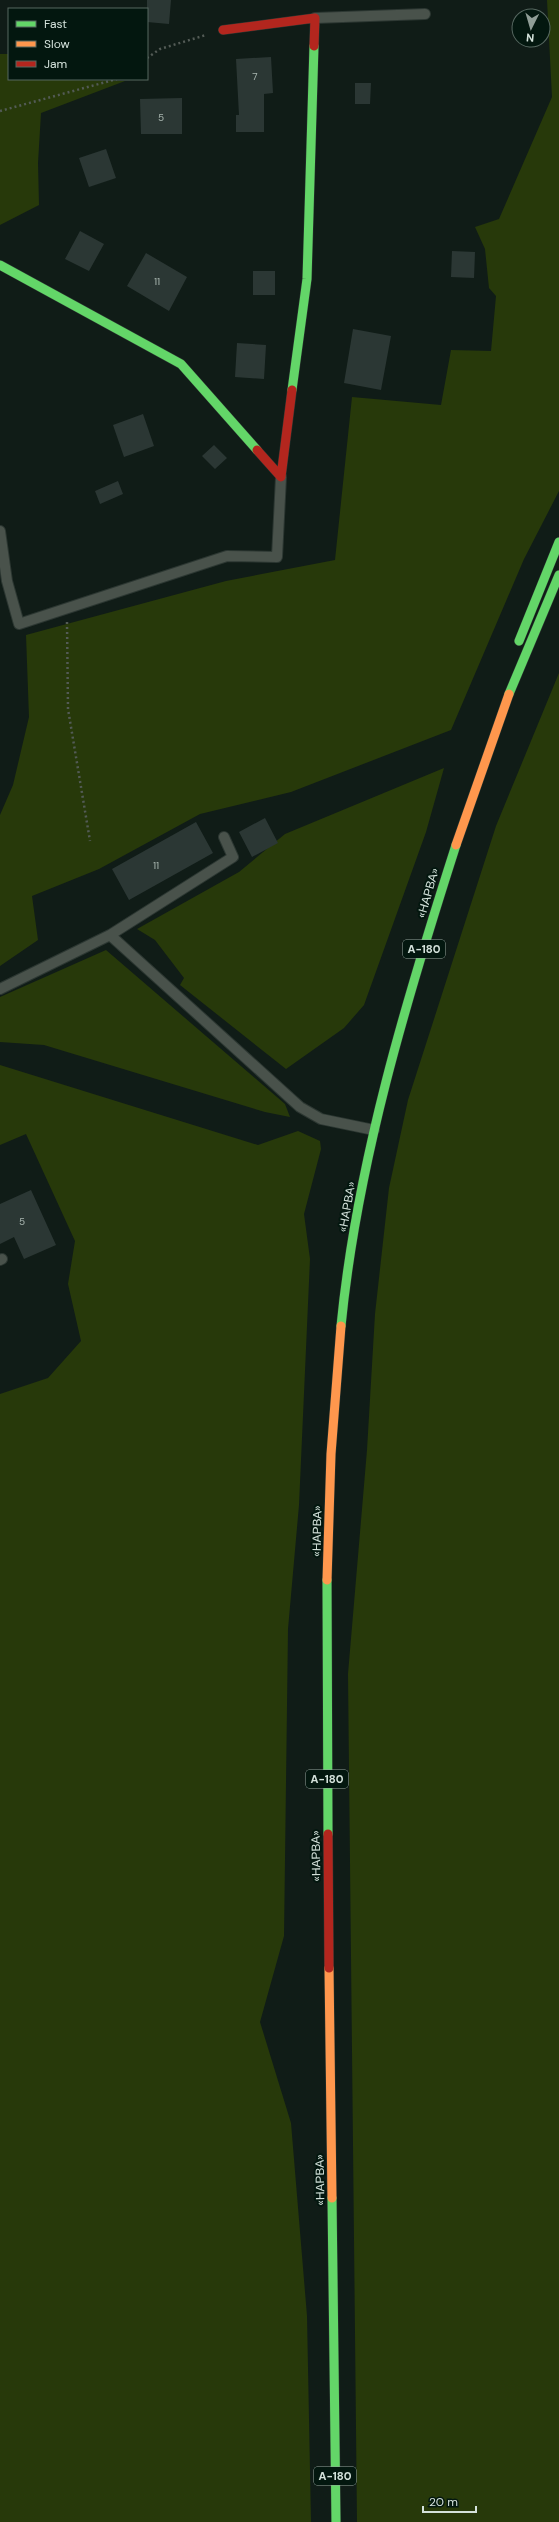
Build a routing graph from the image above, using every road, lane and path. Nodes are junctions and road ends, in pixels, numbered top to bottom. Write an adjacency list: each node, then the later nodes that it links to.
1 (425, 14): 2 (lane)
2 (315, 18): 3 (main road); 8 (main road)
3 (223, 30): 4 (path)
4 (148, 57)
5 (113, 80): 6 (path)
6 (0, 111)
7 (0, 264): 8 (main road)
8 (281, 477): 13 (lane)
9 (0, 531): 13 (lane)
10 (559, 542): 15 (main road)
11 (559, 575): 14 (main road, «НАРВА» / А-180)
12 (559, 600): 14 (main road)
13 (66, 609): 17 (path)
14 (499, 723): 15 (main road, «НАРВА» / А-180)
15 (480, 770): 20 (main road, «НАРВА» / А-180)
16 (224, 837): 18 (lane)
17 (90, 841)
18 (110, 935): 19 (lane); 20 (lane)
19 (0, 989)
20 (374, 1130): 21 (main road, «НАРВА» / А-180)
21 (336, 2522)

